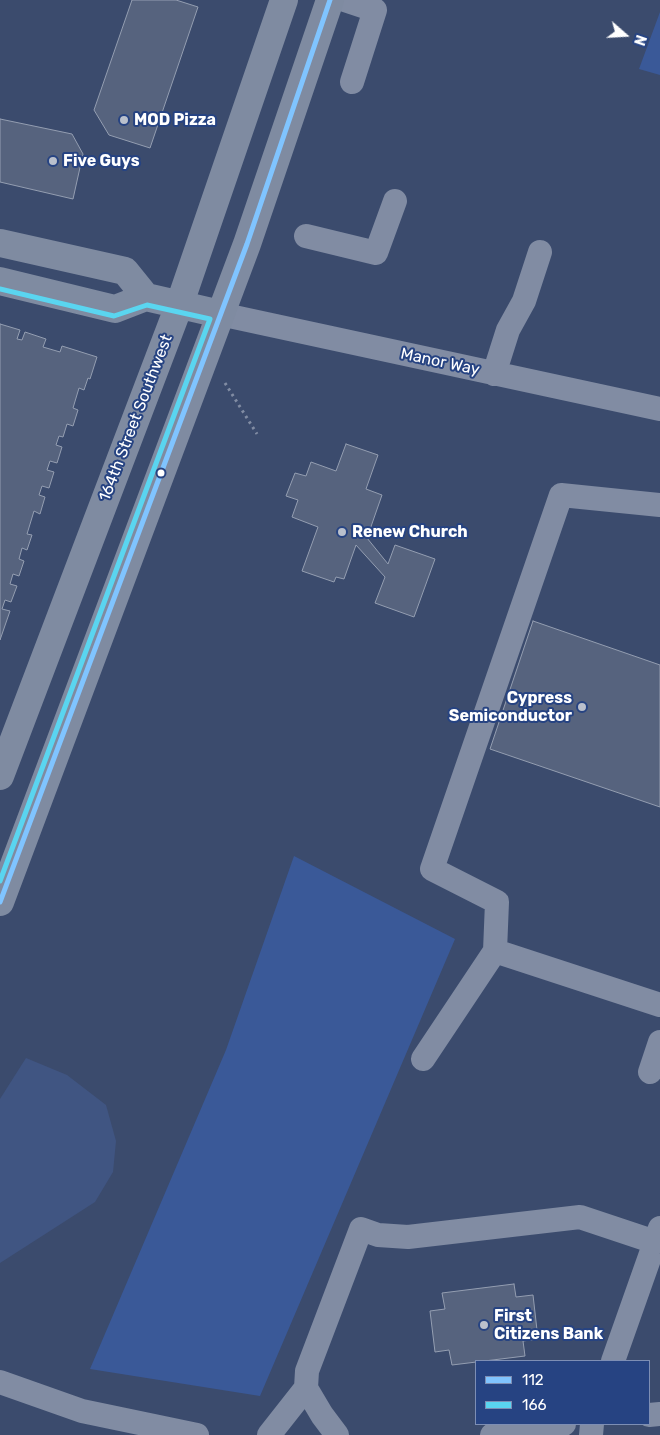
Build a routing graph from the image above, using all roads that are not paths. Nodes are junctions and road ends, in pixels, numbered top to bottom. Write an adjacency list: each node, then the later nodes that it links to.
1 (330, 0): 12 (main road)
2 (345, 0): 4 (street)
3 (281, 1): 11 (main road, 164th Street Southwest)
4 (352, 82)
5 (395, 200): 6 (street)
6 (306, 236)
7 (0, 243): 10 (main road)
8 (540, 252): 13 (street)
9 (0, 281): 10 (main road)
10 (146, 297): 11 (main road)
11 (180, 303): 12 (main road); 16 (main road, 164th Street Southwest)
12 (220, 314): 13 (street, Manor Way); 17 (main road)
13 (494, 374): 14 (street, Manor Way)
14 (660, 409)
15 (660, 505): 18 (street)
16 (0, 776)
17 (0, 902)
18 (495, 951): 19 (street); 21 (street)
19 (660, 1006)
20 (660, 1042): 22 (street)
21 (423, 1059)
22 (650, 1072)
23 (658, 1235): 24 (street); 26 (street)
24 (613, 1360)
25 (0, 1382): 28 (street)
26 (306, 1388): 29 (street); 30 (street)
27 (557, 1425): 31 (street)
28 (197, 1435)
29 (269, 1435)
30 (337, 1435)
31 (492, 1435)

